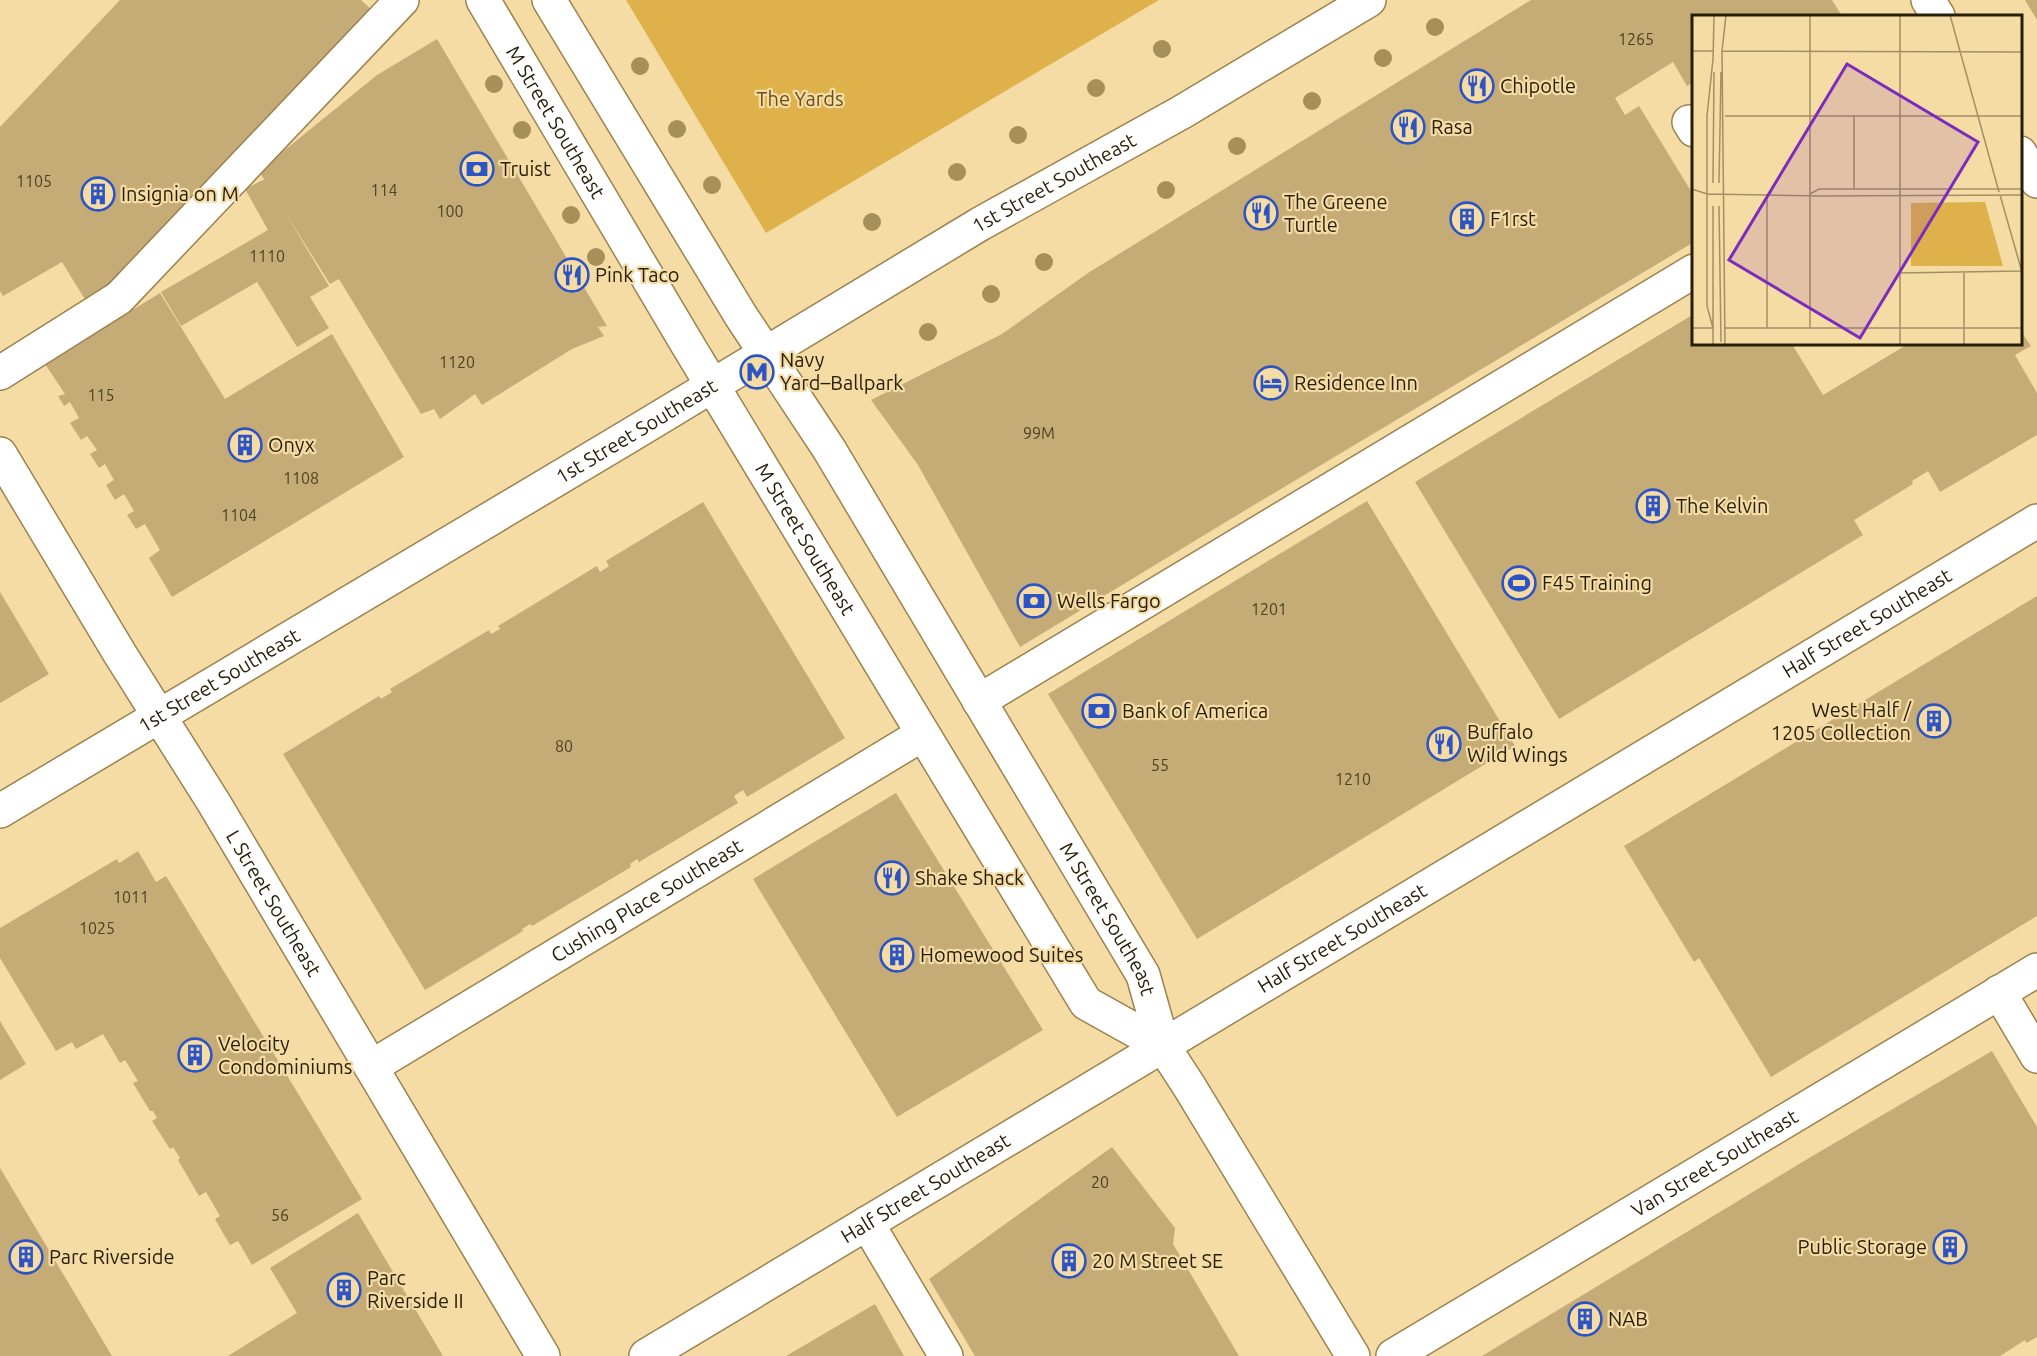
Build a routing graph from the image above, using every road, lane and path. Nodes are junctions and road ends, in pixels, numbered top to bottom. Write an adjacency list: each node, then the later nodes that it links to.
1 (402, 0): 11 (street)
2 (483, 0): 12 (street, M Street Southeast)
3 (549, 0): 10 (street, M Street Southeast)
4 (1928, 0): 6 (street)
5 (1360, 2): 10 (street, 1st Street Southeast)
6 (1937, 15)
7 (2022, 156): 8 (street)
8 (2037, 181)
9 (1692, 272): 15 (street)
10 (765, 354): 12 (street, 1st Street Southeast); 15 (street, M Street Southeast)
11 (0, 373)
12 (713, 385): 16 (street, 1st Street Southeast); 17 (street, M Street Southeast)
13 (3, 467): 16 (street, L Street Southeast)
14 (2037, 521): 21 (street, Half Street Southeast)
15 (979, 700): 21 (street, M Street Southeast)
16 (159, 716): 18 (street, 1st Street Southeast); 23 (street, L Street Southeast)
17 (923, 734): 21 (street, M Street Southeast); 23 (street, Cushing Place Southeast)
18 (0, 810)
19 (2037, 970): 20 (street, Van Street Southeast)
20 (1999, 992): 22 (street); 29 (street, Van Street Southeast)
21 (1163, 1046): 24 (street, Half Street Southeast); 28 (street, M Street Southeast)
22 (2037, 1056)
23 (371, 1067): 25 (street, L Street Southeast)
24 (867, 1223): 26 (street, Half Street Southeast); 27 (street)
25 (543, 1356)
26 (646, 1356)
27 (946, 1356)
28 (1353, 1356)
29 (1393, 1356)

